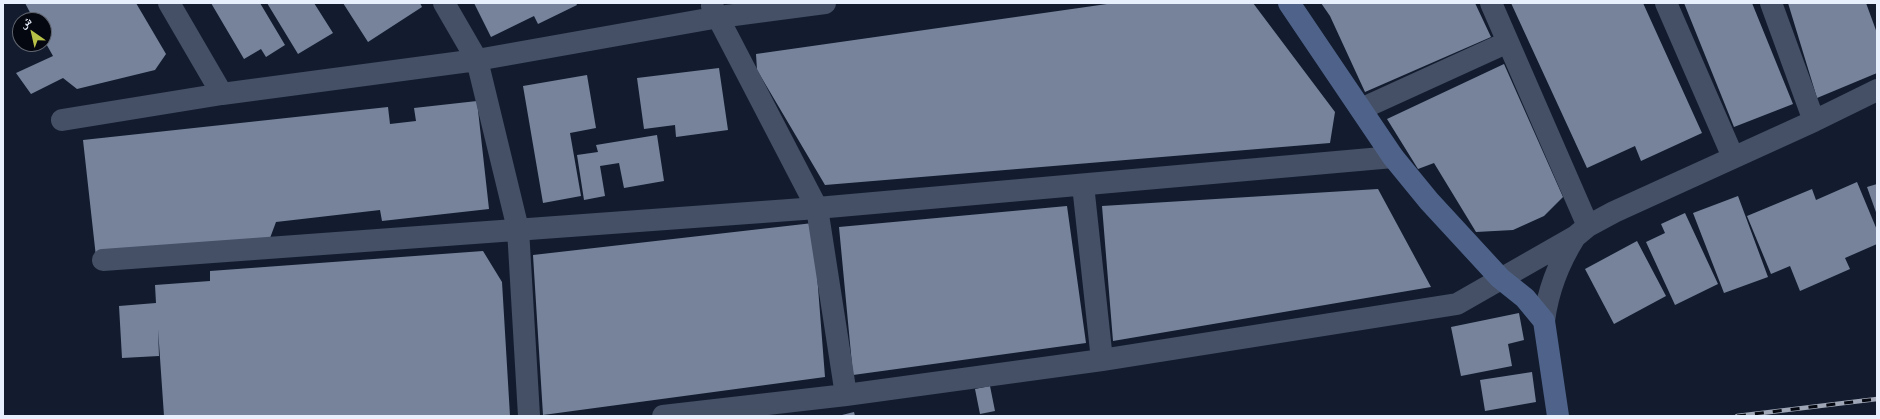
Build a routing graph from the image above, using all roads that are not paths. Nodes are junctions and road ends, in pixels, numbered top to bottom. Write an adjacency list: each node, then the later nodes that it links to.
1 (169, 3): 13 (street)
2 (444, 3): 11 (street)
3 (737, 3): 9 (street)
4 (824, 3): 9 (street)
5 (1289, 3): 14 (street)
6 (1491, 3): 10 (street)
7 (1666, 3): 18 (street)
8 (1771, 3): 16 (street)
9 (715, 10): 11 (street); 20 (street)
10 (1508, 42): 14 (street); 22 (street)
11 (477, 60): 13 (street); 21 (street)
12 (1877, 90): 16 (street)
13 (222, 94): 15 (street)
14 (1361, 108): 17 (street)
15 (62, 120)
16 (1814, 121): 18 (street)
17 (1393, 157): 19 (street); 24 (street)
18 (1733, 158): 22 (street)
19 (1083, 185): 20 (street); 26 (street)
20 (817, 208): 21 (street); 27 (street)
21 (518, 229): 23 (street); 28 (street)
22 (1582, 231): 24 (street); 25 (street)
23 (103, 260)
24 (1500, 278): 25 (street); 26 (street)
25 (1544, 321): 30 (street)
26 (1102, 360): 27 (street)
27 (846, 395): 29 (street)
28 (529, 416)
29 (662, 416)
30 (1558, 416)

